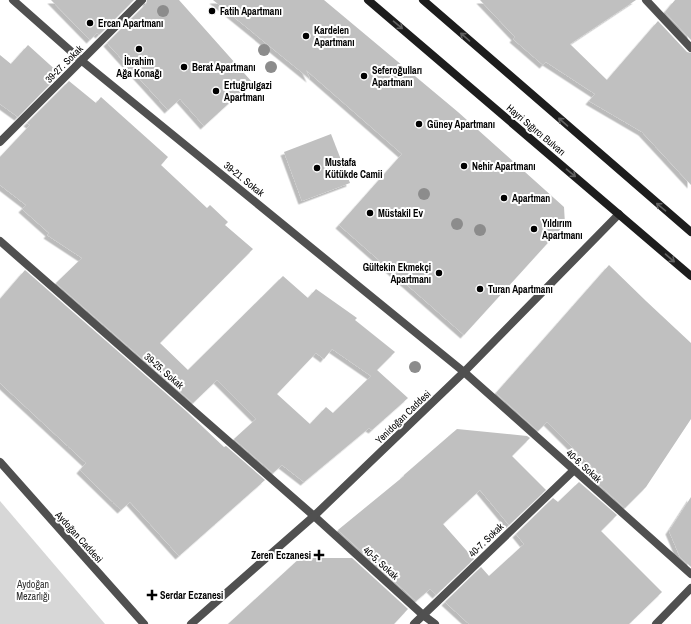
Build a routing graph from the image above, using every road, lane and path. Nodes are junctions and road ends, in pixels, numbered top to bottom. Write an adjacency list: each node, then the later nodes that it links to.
1 (13, 0): 7 (street, 39-21. Sokak)
2 (142, 0): 7 (street, 39-27. Sokak)
3 (368, 0): 9 (main road, Hayri Sığırcı Bulvarı, one-way to 9)
4 (423, 0): 10 (main road, one-way to 4)
5 (646, 0): 6 (street)
6 (691, 48)
7 (82, 61): 8 (street, 39-27. Sokak); 13 (street, 39-21. Sokak)
8 (0, 142)
9 (619, 214): 12 (main road, Hayri Sığırcı Bulvarı, one-way to 12); 13 (street, Yenidoğan Caddesi)
10 (691, 232)
11 (0, 241): 16 (street, 39-25. Sokak)
12 (691, 276)
13 (464, 372): 15 (street, 40-6. Sokak); 16 (street, Yenidoğan Caddesi)
14 (0, 462): 20 (street, Aydoğan Caddesi)
15 (574, 470): 17 (street, 40-6. Sokak); 19 (street, 40-7. Sokak)
16 (314, 516): 19 (street, 40-5. Sokak); 21 (street, Yenidoğan Caddesi)
17 (691, 574)
18 (691, 588): 24 (street)
19 (422, 614): 22 (street, 40-7. Sokak); 23 (street, 40-5. Sokak)
20 (144, 624)
21 (191, 624)
22 (414, 624)
23 (435, 624)
24 (656, 624)

